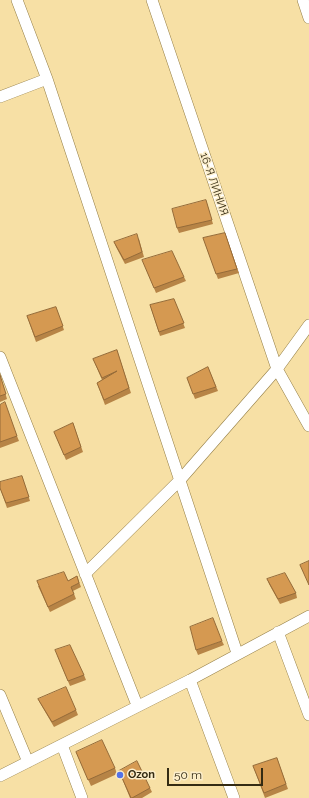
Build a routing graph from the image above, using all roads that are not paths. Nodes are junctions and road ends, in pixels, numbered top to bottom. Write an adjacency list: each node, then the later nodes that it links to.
1 (17, 0): 5 (street)
2 (152, 0): 9 (street, 16-Я ЛИНИЯ)
3 (302, 0): 4 (street)
4 (309, 18)
5 (47, 79): 6 (street); 11 (street)
6 (0, 97)
7 (309, 325): 9 (street)
8 (0, 358): 12 (street)
9 (277, 369): 10 (street, 16-Я ЛИНИЯ); 11 (street)
10 (309, 426)
11 (180, 480): 12 (street); 15 (street)
12 (85, 574): 18 (street)
13 (309, 616): 14 (street)
14 (278, 632): 15 (street); 19 (street)
15 (237, 653): 16 (street)
16 (190, 680): 18 (street); 24 (street)
17 (0, 694): 21 (street)
18 (137, 705): 20 (street)
19 (309, 715)
20 (62, 745): 21 (street); 23 (street)
21 (28, 762): 22 (street)
22 (0, 776)
23 (82, 798)
24 (234, 798)

